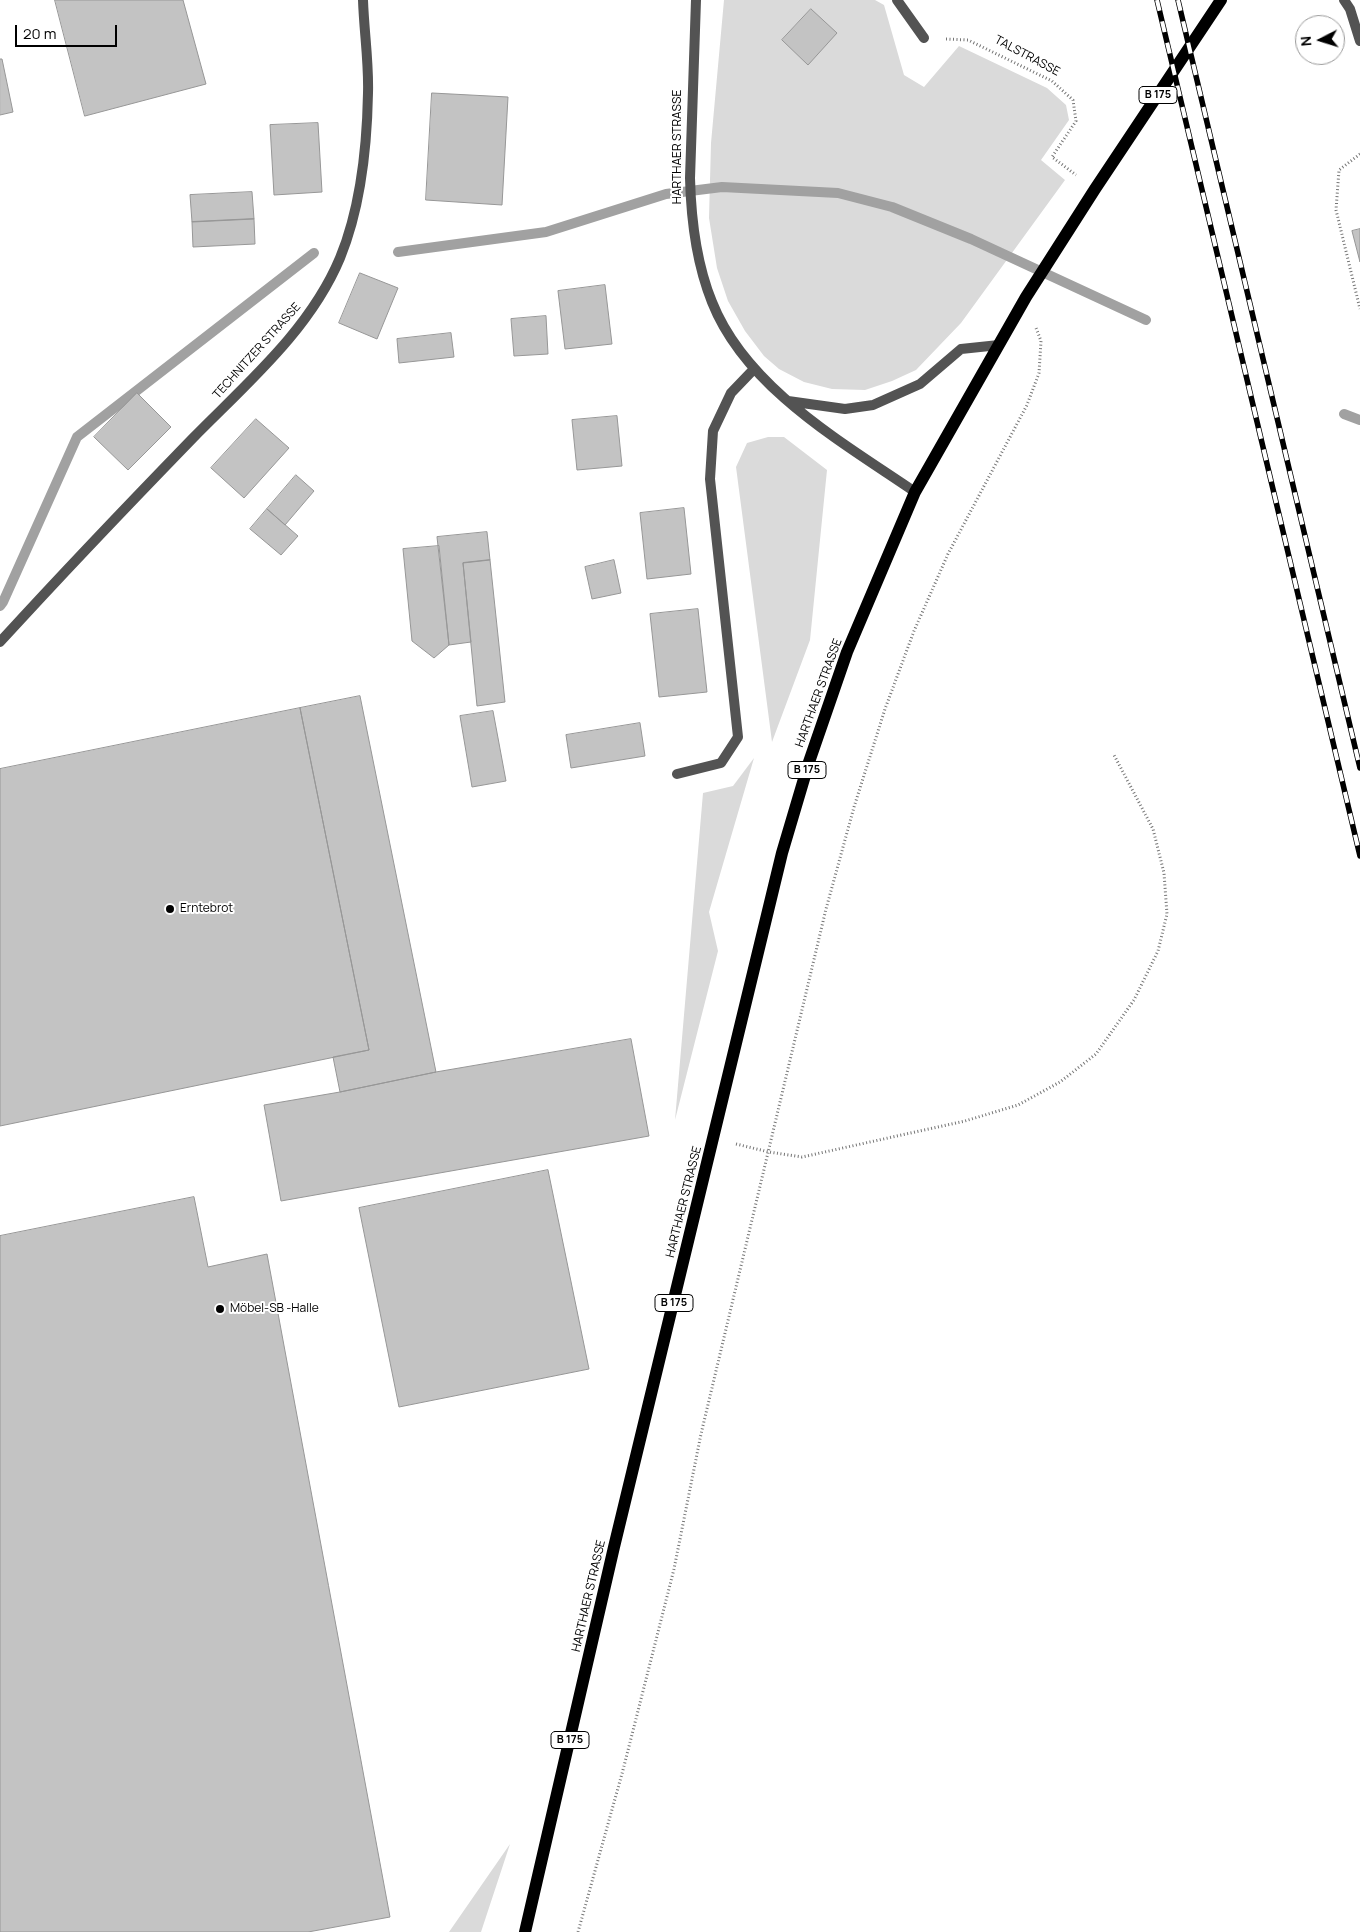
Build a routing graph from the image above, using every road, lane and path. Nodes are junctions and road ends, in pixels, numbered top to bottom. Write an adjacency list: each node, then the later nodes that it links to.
1 (363, 0): 16 (street, TECHNITZER STRASSE)
2 (696, 0): 13 (street, HARTHAER STRASSE)
3 (897, 0): 6 (street)
4 (1221, 0): 9 (main road, B 175)
5 (1344, 0): 7 (street)
6 (924, 38): 9 (path, TALSTRASSE)
7 (1360, 41)
8 (1360, 154): 11 (path)
9 (1095, 189): 10 (main road, HARTHAER STRASSE / B 175)
10 (1026, 297): 12 (main road, HARTHAER STRASSE / B 175); 20 (path)
11 (1360, 309)
12 (999, 345): 14 (street); 15 (main road, HARTHAER STRASSE / B 175)
13 (754, 369): 14 (street, HARTHAER STRASSE); 18 (street)
14 (788, 401): 15 (street, HARTHAER STRASSE)
15 (915, 492): 19 (main road, HARTHAER STRASSE / B 175)
16 (0, 642)
17 (1114, 755): 20 (path)
18 (677, 774)
19 (714, 1138): 20 (path); 21 (main road, HARTHAER STRASSE / B 175)
20 (769, 1152): 22 (path)
21 (525, 1932)
22 (578, 1932)

